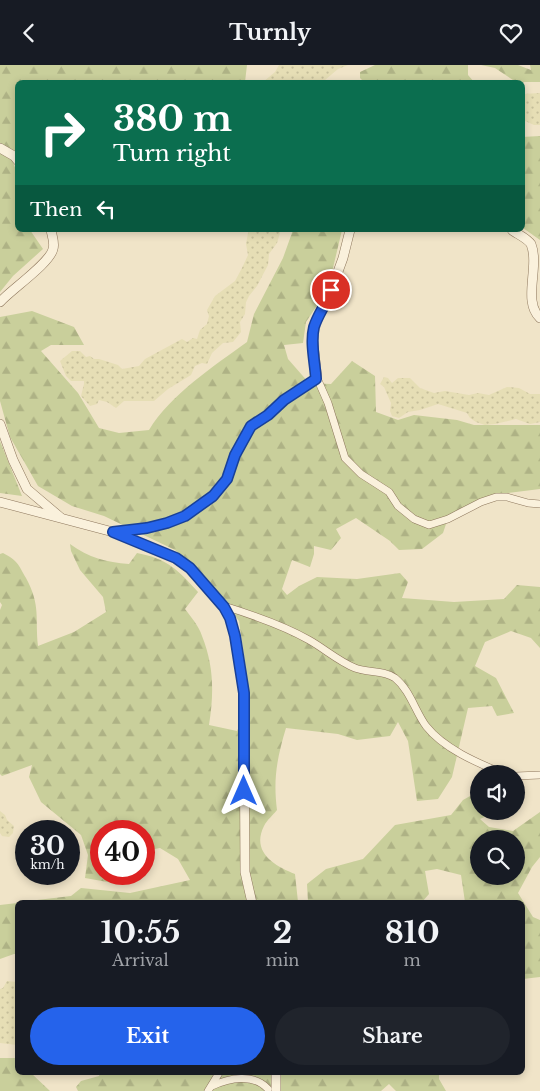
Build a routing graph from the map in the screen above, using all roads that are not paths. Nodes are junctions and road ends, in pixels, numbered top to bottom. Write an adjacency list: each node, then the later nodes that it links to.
1 (0, 148): 2 (street)
2 (15, 157)
3 (51, 232): 6 (street)
4 (350, 232): 8 (street)
5 (515, 232): 7 (street)
6 (0, 301)
7 (540, 318)
8 (316, 379): 11 (street); 13 (street)
9 (0, 424): 12 (street)
10 (0, 503): 12 (street)
11 (540, 503)
12 (60, 518): 13 (street)
13 (113, 532): 14 (street)
14 (224, 607): 15 (street); 18 (street)
15 (484, 765)
16 (540, 775): 17 (street)
17 (525, 776)
18 (251, 900)
19 (219, 1075): 21 (street)
20 (275, 1075): 22 (street)
21 (210, 1088): 22 (street)
22 (272, 1088)

